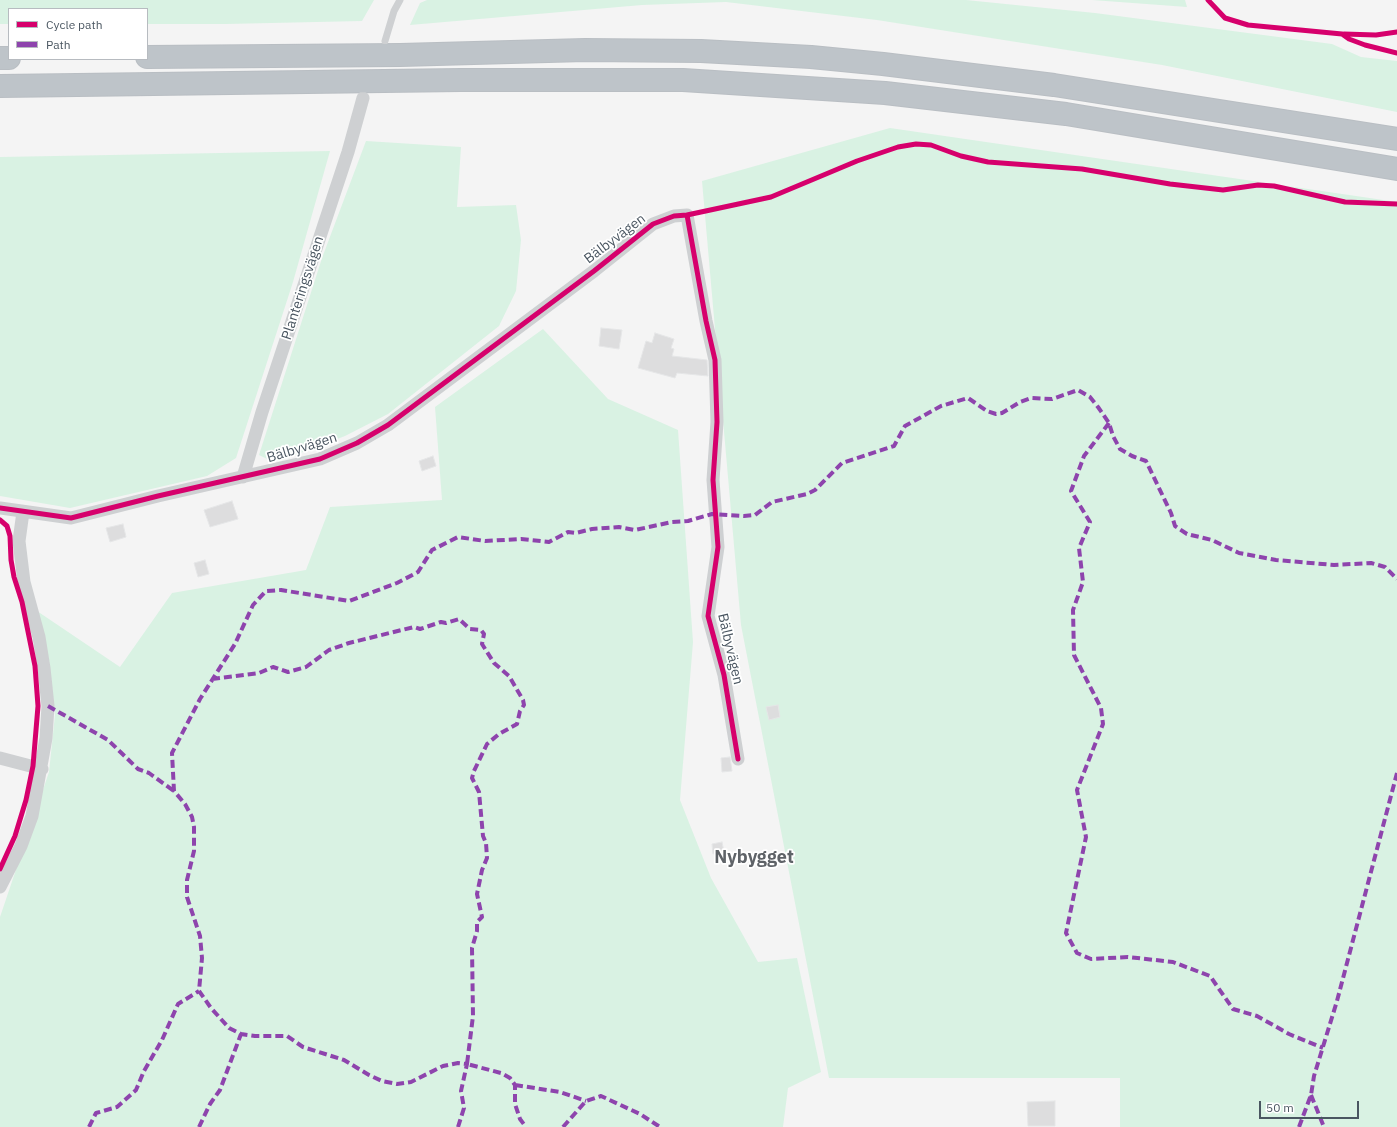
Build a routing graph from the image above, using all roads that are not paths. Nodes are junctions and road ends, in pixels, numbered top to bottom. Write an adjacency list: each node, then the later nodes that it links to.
1 (400, 0): 2 (lane)
2 (385, 41)
3 (148, 57): 6 (highway)
4 (0, 86): 7 (highway)
5 (364, 98): 8 (street, Planteringsvägen)
6 (1397, 139)
7 (1397, 169)
8 (243, 477): 10 (street, Bälbyvägen); 12 (street, Bälbyvägen)
9 (0, 508): 10 (street)
10 (23, 512): 13 (street)
11 (0, 758): 13 (street)
12 (738, 759)
13 (42, 769): 14 (street)
14 (0, 887)

